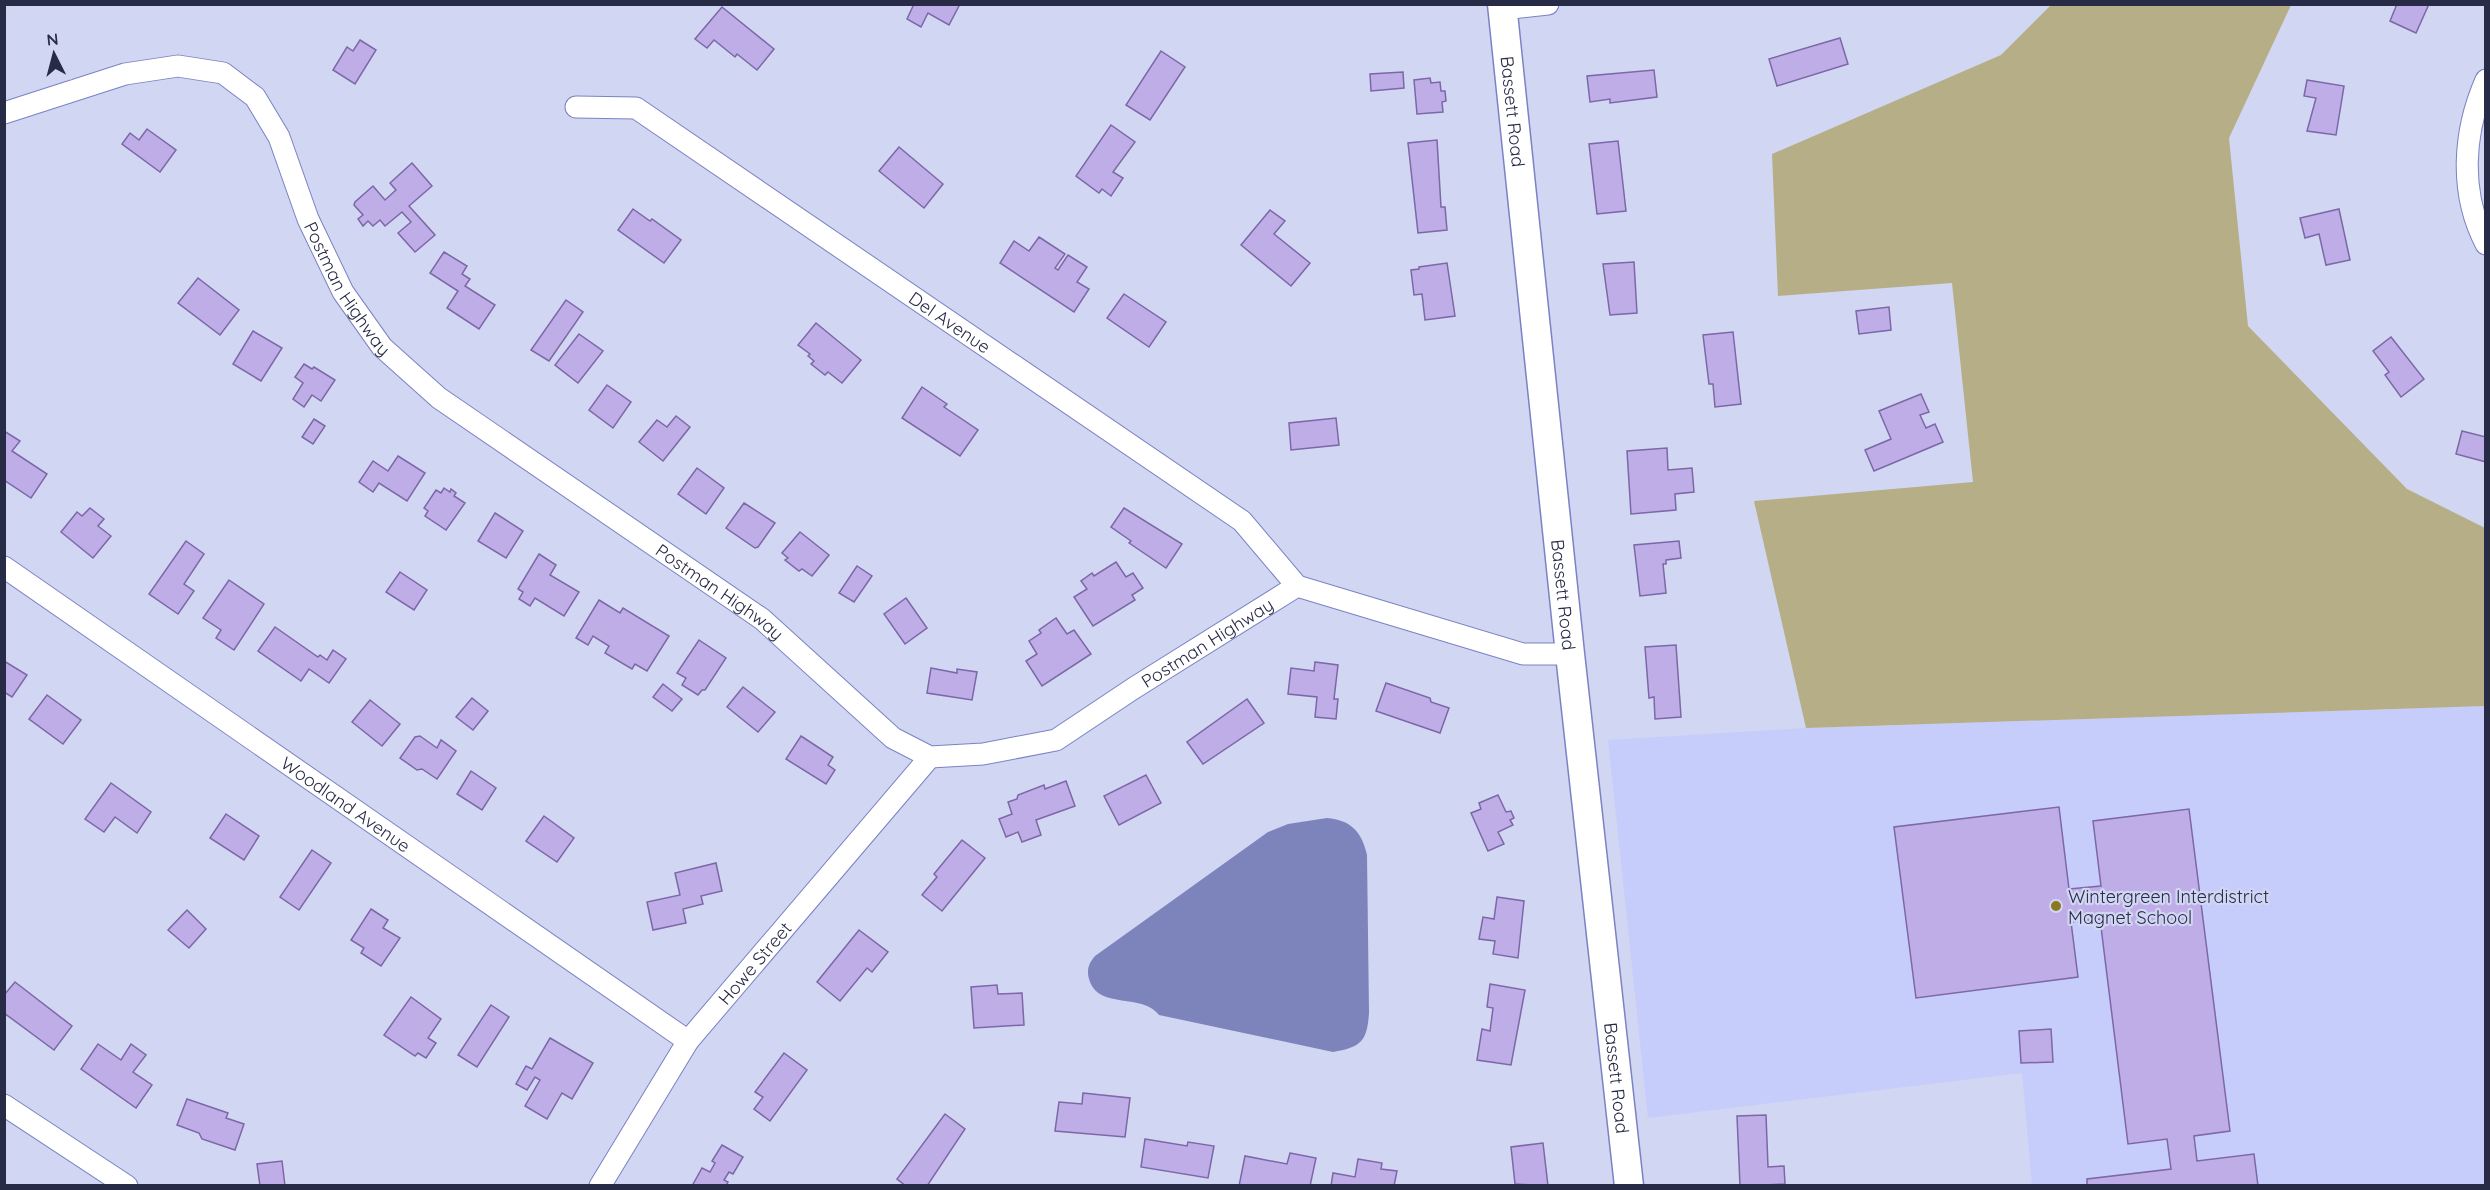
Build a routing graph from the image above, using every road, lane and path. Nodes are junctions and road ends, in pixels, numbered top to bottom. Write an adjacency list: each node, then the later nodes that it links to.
1 (1548, 4): 2 (street)
2 (1503, 7): 9 (street, Bassett Road)
3 (2486, 80): 6 (street)
4 (576, 107): 8 (street, Del Avenue)
5 (4, 113): 10 (street, Postman Highway)
6 (2486, 244)
7 (4, 567): 11 (street, Woodland Avenue)
8 (1297, 586): 9 (street); 10 (street, Postman Highway)
9 (1570, 654): 15 (street, Bassett Road)
10 (930, 757): 11 (street, Howe Street)
11 (688, 1041): 14 (street, Howe Street)
12 (4, 1105): 13 (street)
13 (127, 1185)
14 (600, 1185)
15 (1629, 1185)

